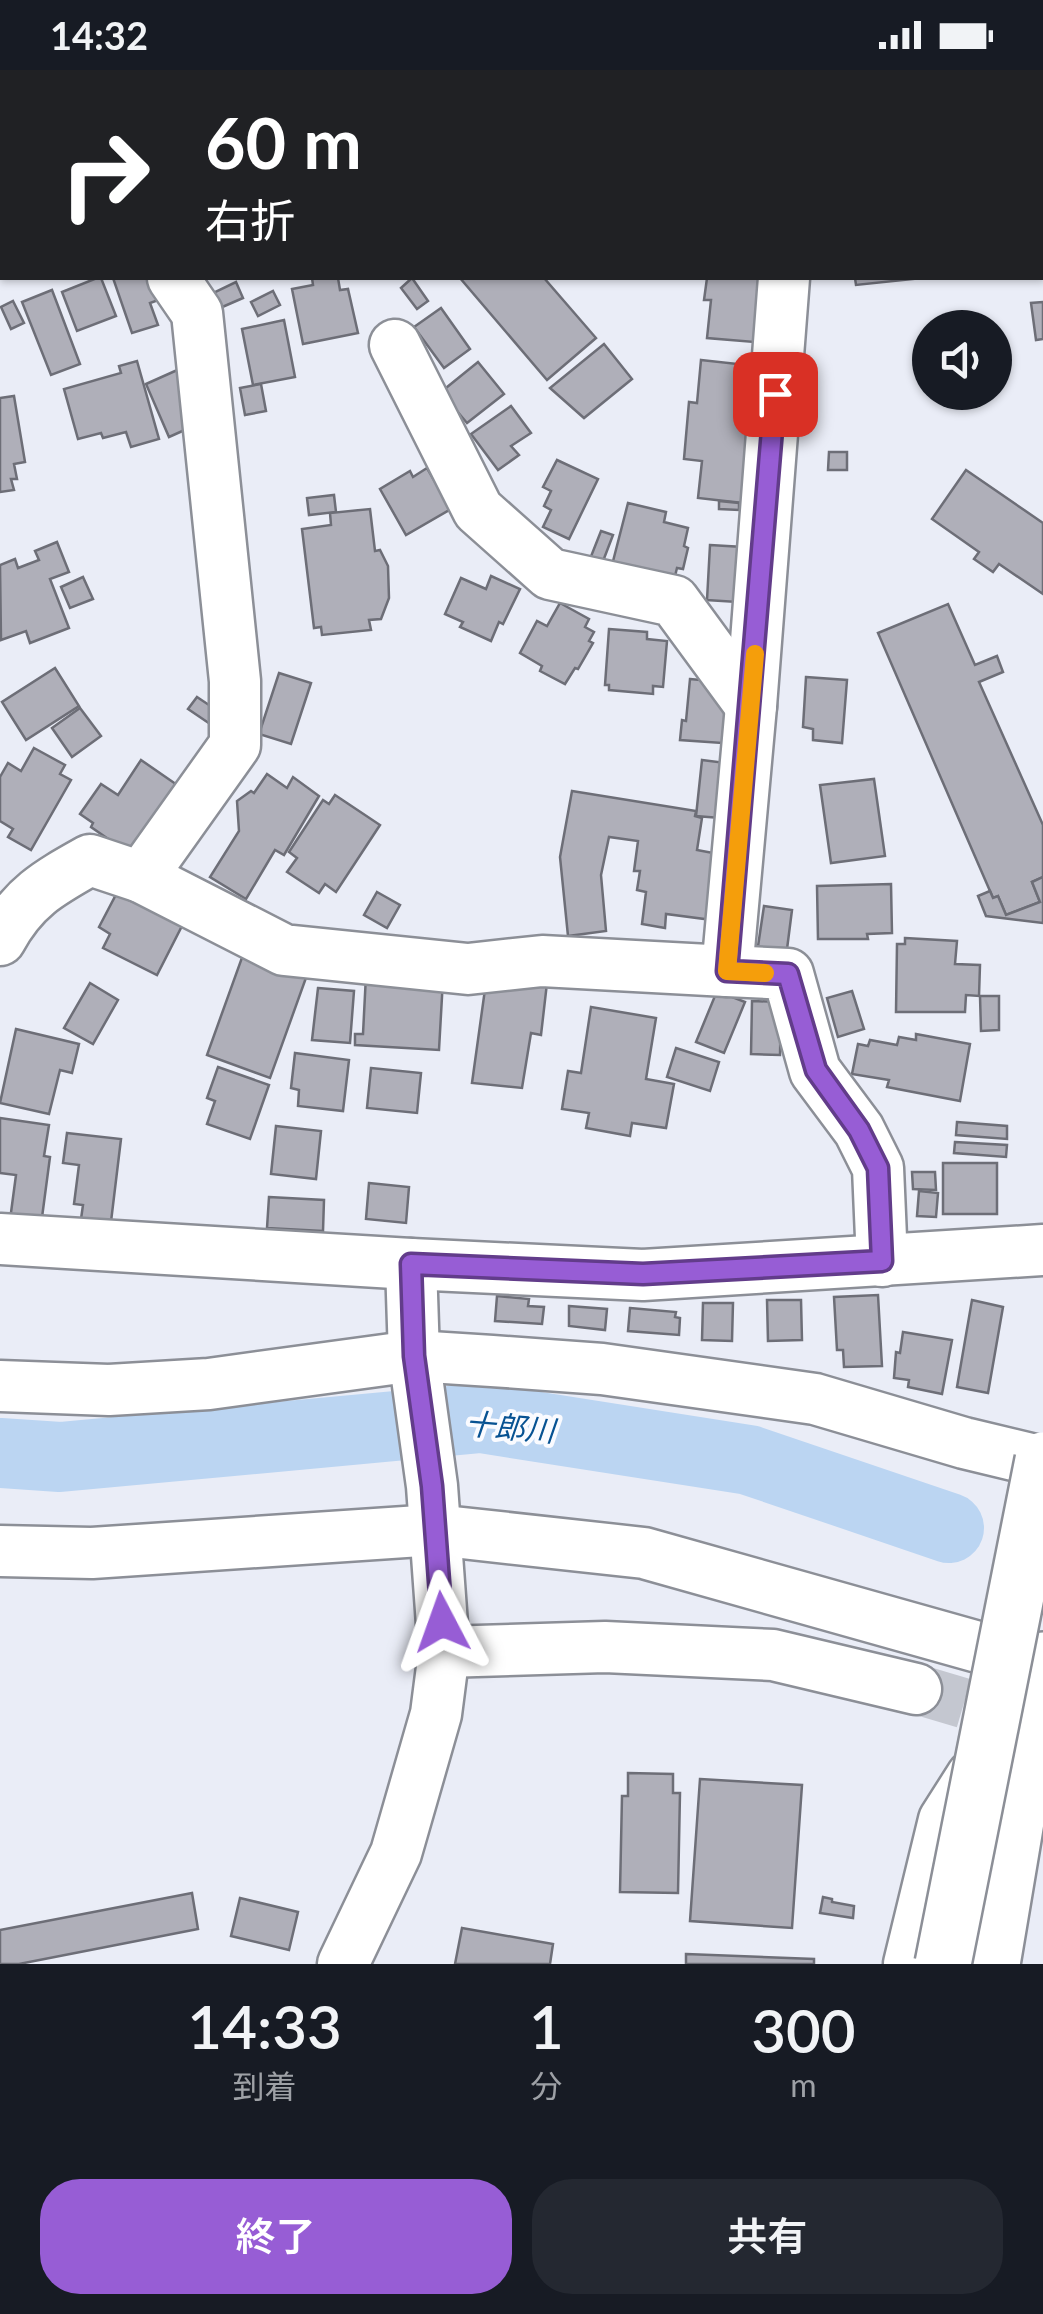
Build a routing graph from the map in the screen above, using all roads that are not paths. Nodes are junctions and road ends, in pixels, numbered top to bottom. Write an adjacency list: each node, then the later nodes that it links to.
1 (174, 280): 5 (street)
2 (784, 280): 4 (street)
3 (395, 346): 4 (street)
4 (751, 706): 7 (street)
5 (141, 877): 6 (street); 7 (street)
6 (0, 940)
7 (727, 971): 10 (street)
8 (0, 1239): 11 (street)
9 (1043, 1250): 10 (street)
10 (882, 1261): 11 (street)
11 (411, 1264): 12 (street)
12 (414, 1356): 13 (street); 14 (street); 15 (street)
13 (0, 1386)
14 (1043, 1461): 23 (highway, bridge)
15 (433, 1508): 16 (street); 17 (street); 18 (street)
16 (0, 1551)
17 (444, 1652): 19 (street); 21 (street)
18 (1043, 1663): 22 (street); 24 (highway)
19 (916, 1689)
20 (1043, 1893): 25 (highway)
21 (342, 1964)
22 (909, 1964)
23 (943, 1964)
24 (992, 1964)
25 (1030, 1964)

